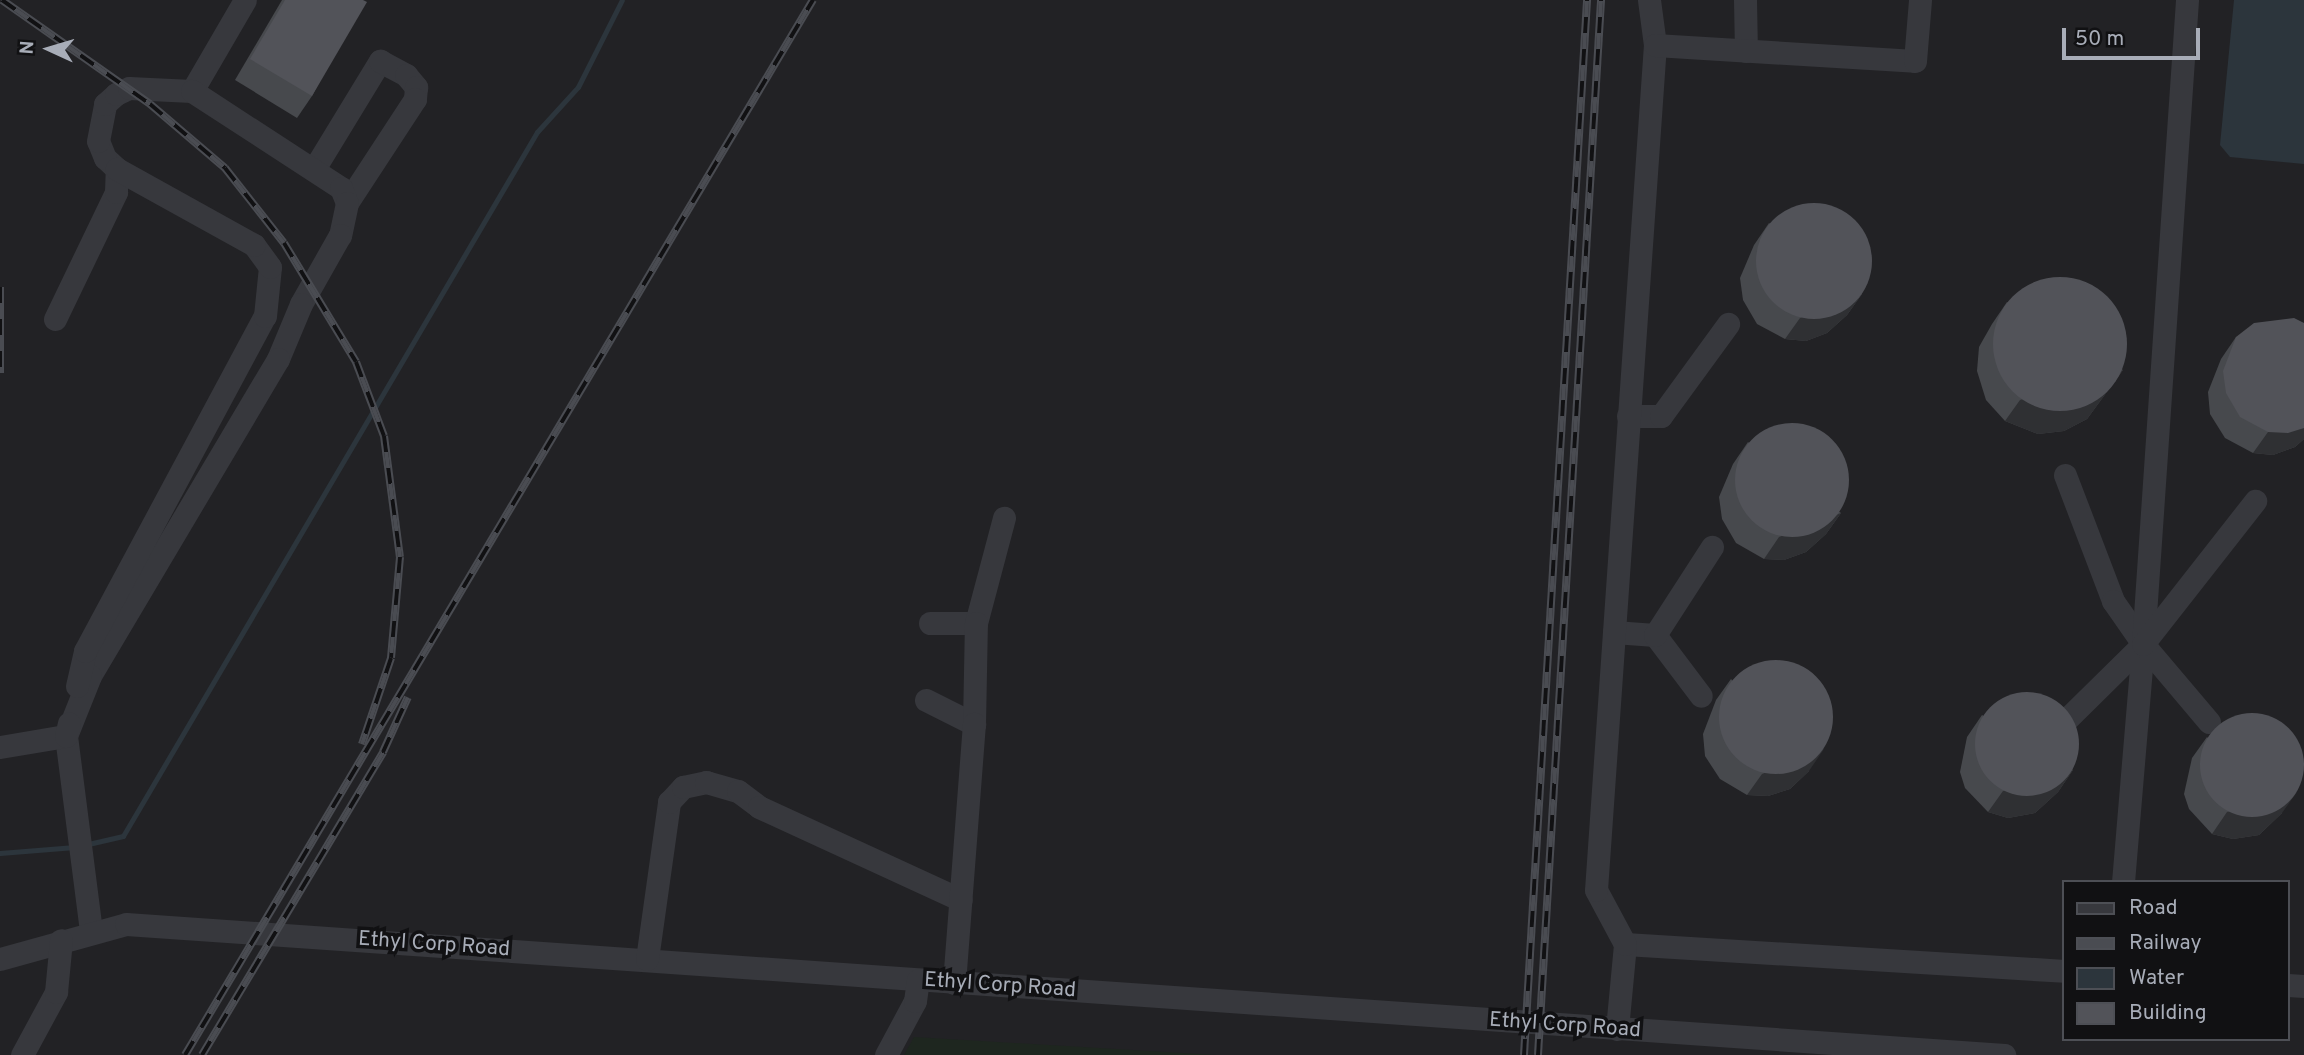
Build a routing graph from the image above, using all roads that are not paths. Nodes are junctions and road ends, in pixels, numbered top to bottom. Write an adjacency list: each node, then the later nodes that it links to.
1 (245, 0): 8 (lane)
2 (1649, 0): 6 (lane)
3 (1745, 0): 7 (lane)
4 (1920, 0): 7 (lane)
5 (2187, 0): 23 (lane)
6 (1656, 45): 7 (lane); 14 (lane)
7 (1746, 51)
8 (192, 91): 9 (lane); 10 (lane)
9 (117, 169): 12 (lane); 29 (lane)
10 (314, 169): 11 (lane); 11 (lane)
11 (347, 203): 29 (lane)
12 (55, 319)
13 (1728, 324): 14 (lane)
14 (1628, 416): 21 (lane)
15 (2065, 475): 23 (lane)
16 (2255, 501): 23 (lane)
17 (1004, 517): 20 (lane)
18 (1712, 547): 22 (lane)
19 (930, 622): 20 (lane)
20 (976, 623): 28 (lane)
21 (1614, 632): 22 (lane); 35 (lane)
22 (1655, 635): 24 (lane)
23 (2143, 645): 26 (lane); 27 (lane); 31 (lane)
24 (1701, 696)
25 (926, 700): 28 (lane)
26 (2067, 719)
27 (2209, 722)
28 (974, 724): 32 (lane)
29 (66, 736): 30 (lane); 33 (lane)
30 (0, 747)
31 (2123, 880)
32 (961, 901): 37 (lane); 40 (lane)
33 (91, 932): 34 (lane, Ethyl Corp Road); 37 (lane, Ethyl Corp Road)
34 (61, 940): 36 (lane, Ethyl Corp Road); 42 (lane)
35 (1625, 944): 38 (lane); 41 (lane)
36 (0, 959)
37 (647, 959): 39 (lane, Ethyl Corp Road)
38 (2062, 971)
39 (918, 980): 40 (lane, Ethyl Corp Road); 43 (lane)
40 (954, 983): 41 (lane, Ethyl Corp Road)
41 (1617, 1029): 44 (lane, Ethyl Corp Road)
42 (22, 1055)
43 (886, 1055)
44 (2004, 1055)

